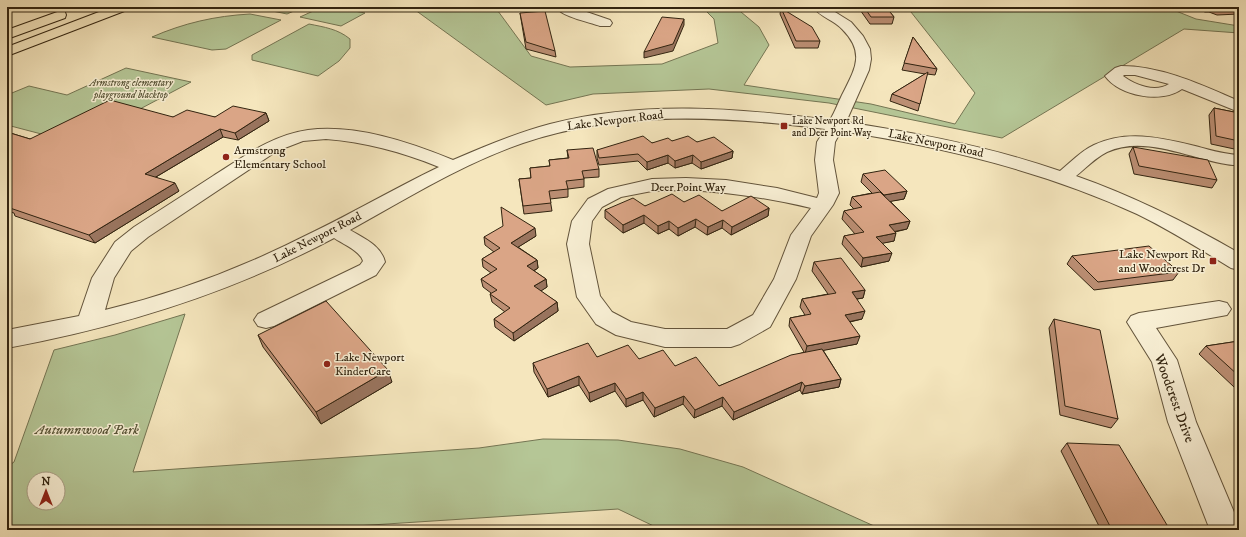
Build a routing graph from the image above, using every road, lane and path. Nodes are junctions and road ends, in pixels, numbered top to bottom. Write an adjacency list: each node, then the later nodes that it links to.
1 (123, 7): 7 (highway)
2 (562, 7): 5 (street)
3 (819, 7): 10 (street, Deer Point Way)
4 (70, 12): 6 (highway)
5 (605, 24)
6 (7, 35)
7 (7, 52)
8 (1180, 83): 9 (street)
9 (1239, 107)
10 (836, 125): 12 (street, Lake Newport Road); 13 (street, Lake Newport Road); 14 (street, Deer Point Way)
11 (1239, 160): 13 (street)
12 (453, 166): 15 (street, Lake Newport Road); 19 (street)
13 (1064, 178): 16 (street, Lake Newport Road)
14 (823, 205): 14 (street, Deer Point Way)
15 (334, 229): 18 (street); 19 (street, Lake Newport Road)
16 (1239, 263)
17 (1218, 309): 21 (street, Woodcrest Drive)
18 (266, 320)
19 (89, 322): 20 (street, Lake Newport Road)
20 (7, 339)
21 (1226, 530)

